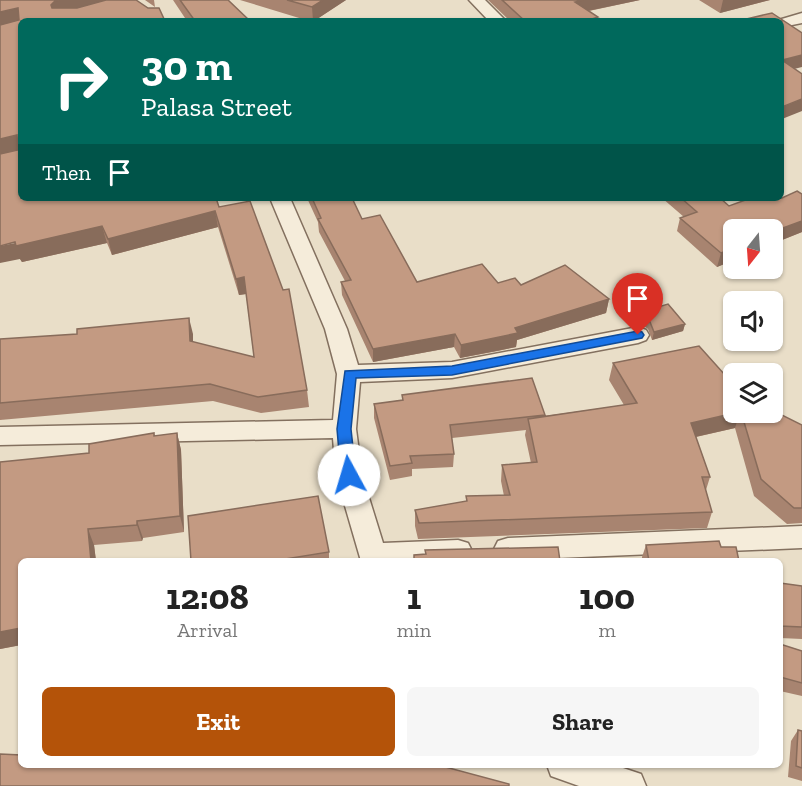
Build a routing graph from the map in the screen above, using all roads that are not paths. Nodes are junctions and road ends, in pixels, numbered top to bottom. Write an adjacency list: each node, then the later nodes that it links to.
1 (476, 0): 2 (street)
2 (495, 18)
3 (802, 18): 4 (street)
4 (784, 22)
5 (281, 201): 7 (street)
6 (638, 335): 7 (street)
7 (350, 374): 8 (street)
8 (344, 429): 9 (street); 11 (street)
9 (0, 436)
10 (802, 537): 11 (street)
11 (374, 558)
12 (573, 768): 13 (street)
13 (630, 786)

